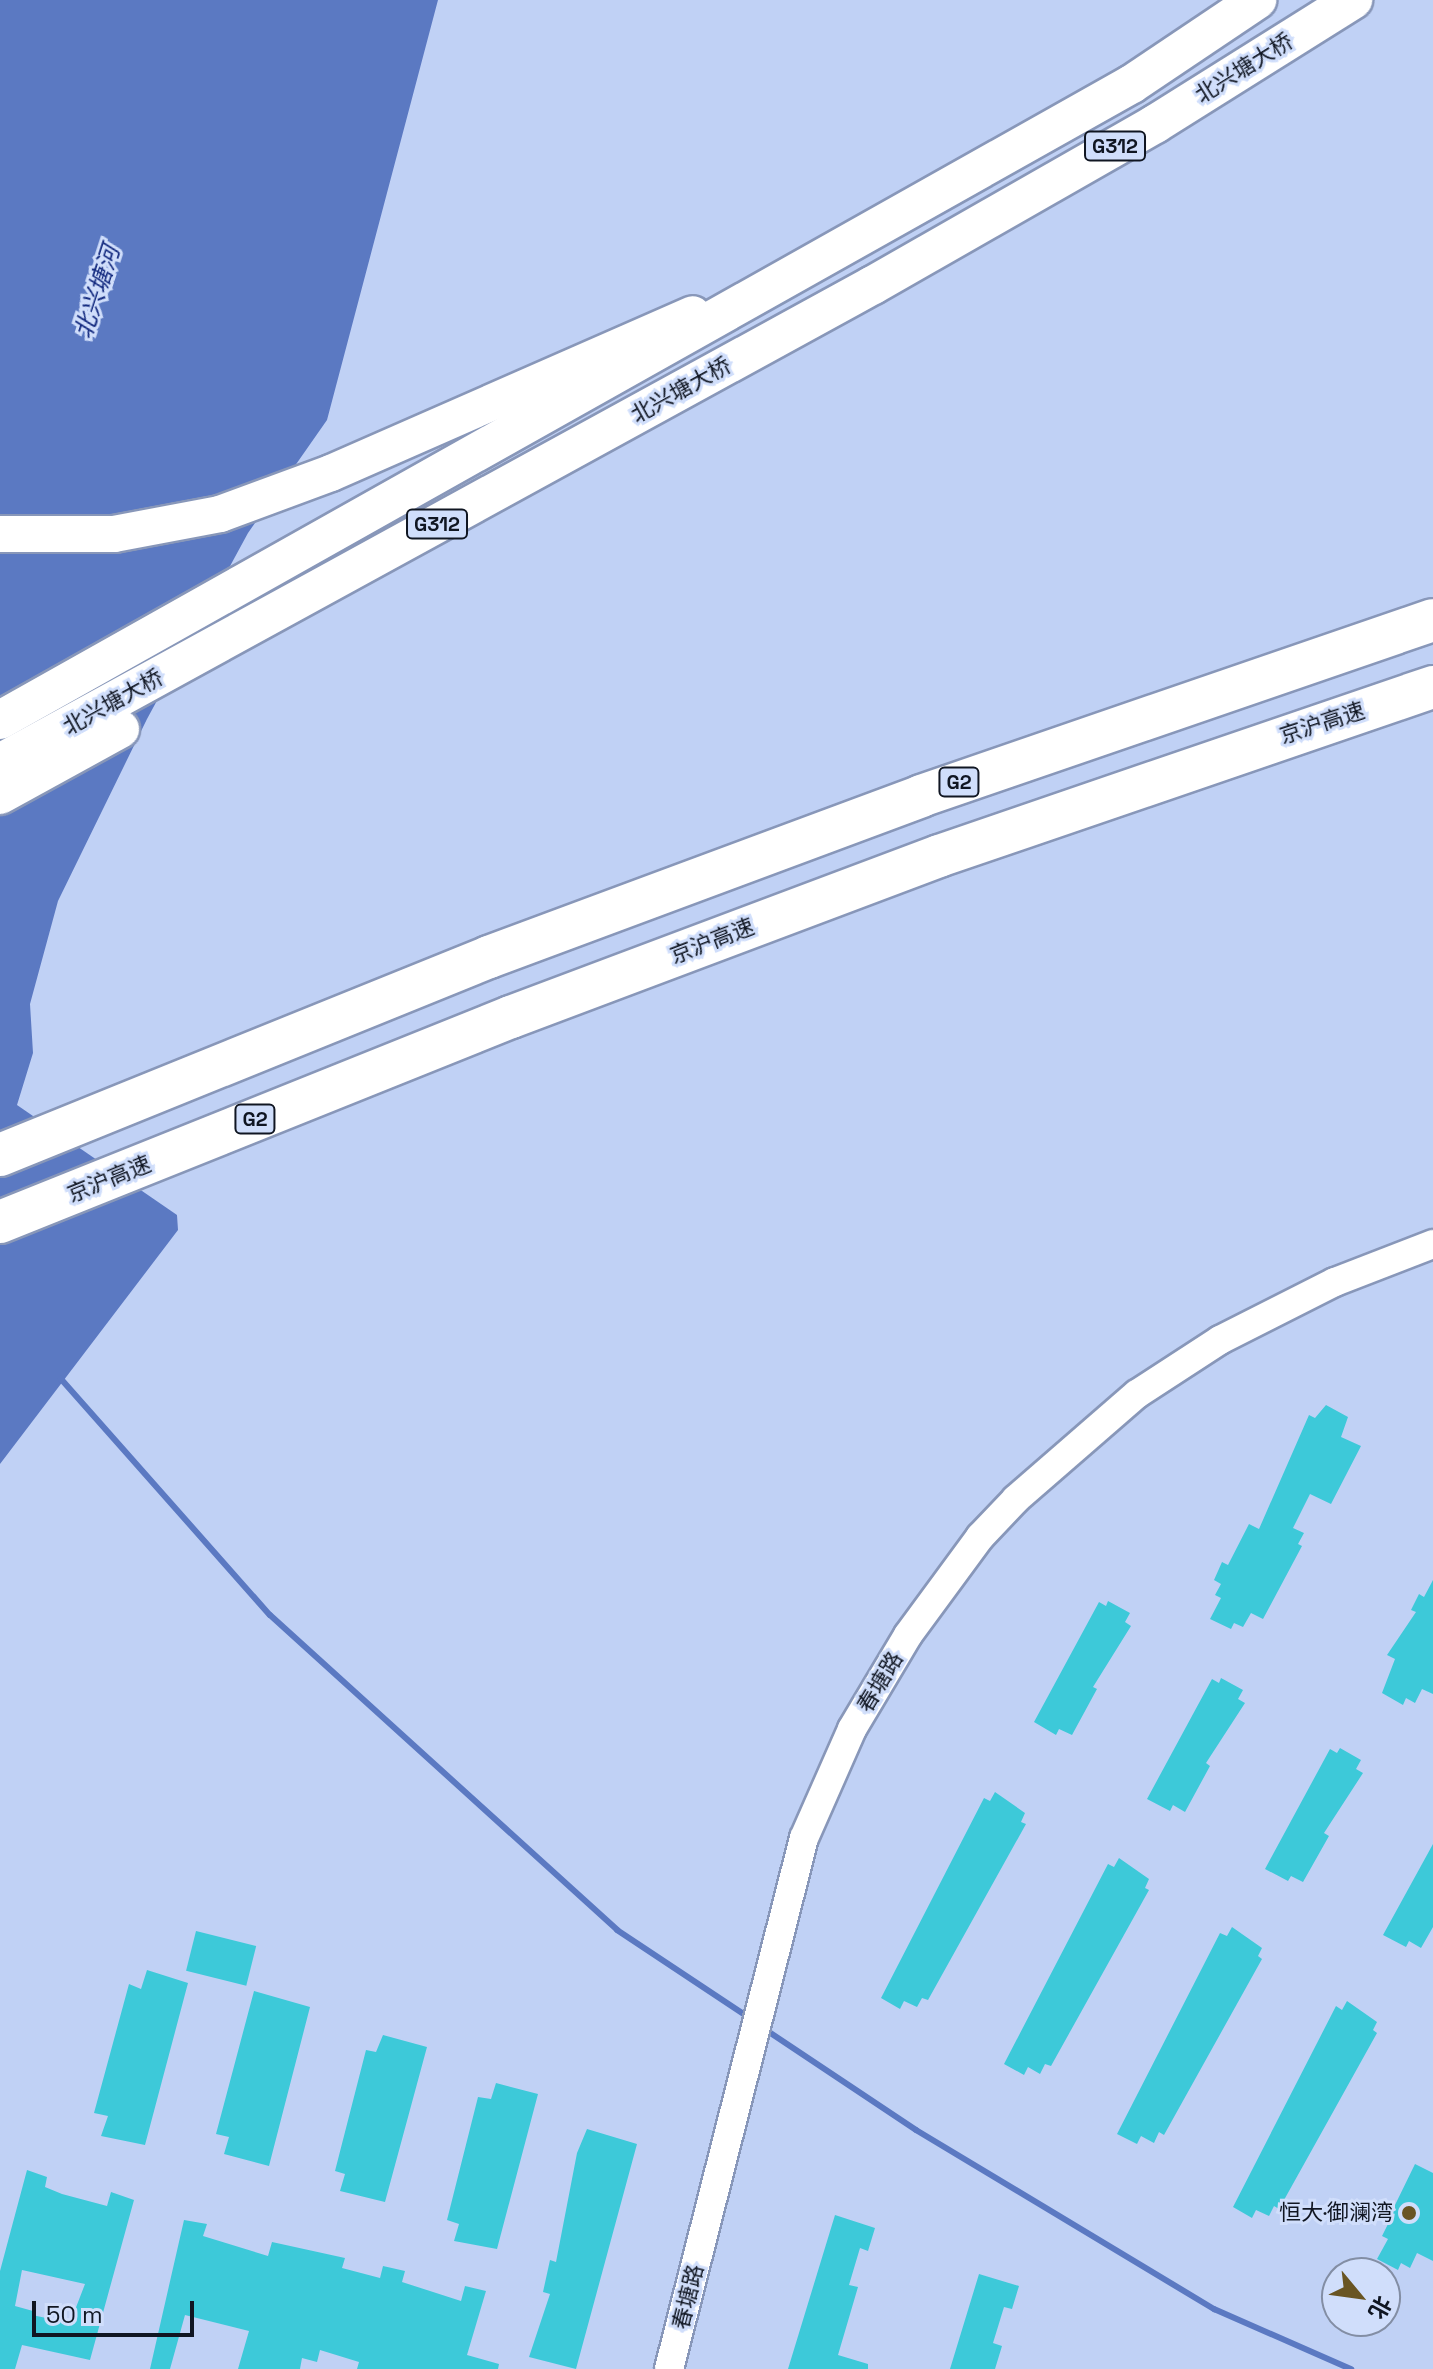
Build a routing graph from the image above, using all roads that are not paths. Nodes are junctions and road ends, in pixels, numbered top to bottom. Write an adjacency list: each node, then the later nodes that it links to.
1 (1257, 0): 3 (highway, 北兴塘大桥 / G312)
2 (1353, 0): 4 (highway, 北兴塘大桥 / G312)
3 (851, 244): 5 (main road); 8 (highway, 北兴塘大桥 / G312)
4 (873, 285): 9 (highway, 北兴塘大桥 / G312); 10 (highway)
5 (0, 534)
6 (1433, 620): 11 (highway, G2)
7 (1433, 687): 12 (highway, 京沪高速 / G2)
8 (0, 720)
9 (0, 763)
10 (0, 795)
11 (0, 1155)
12 (0, 1222)
13 (1433, 1244): 15 (street, 春塘路)
14 (1433, 1260): 15 (street, 春塘路)
15 (768, 1994): 16 (street, 春塘路)
16 (750, 2069): 17 (street, 春塘路); 18 (street, 春塘路)
17 (669, 2369)
18 (682, 2369)

